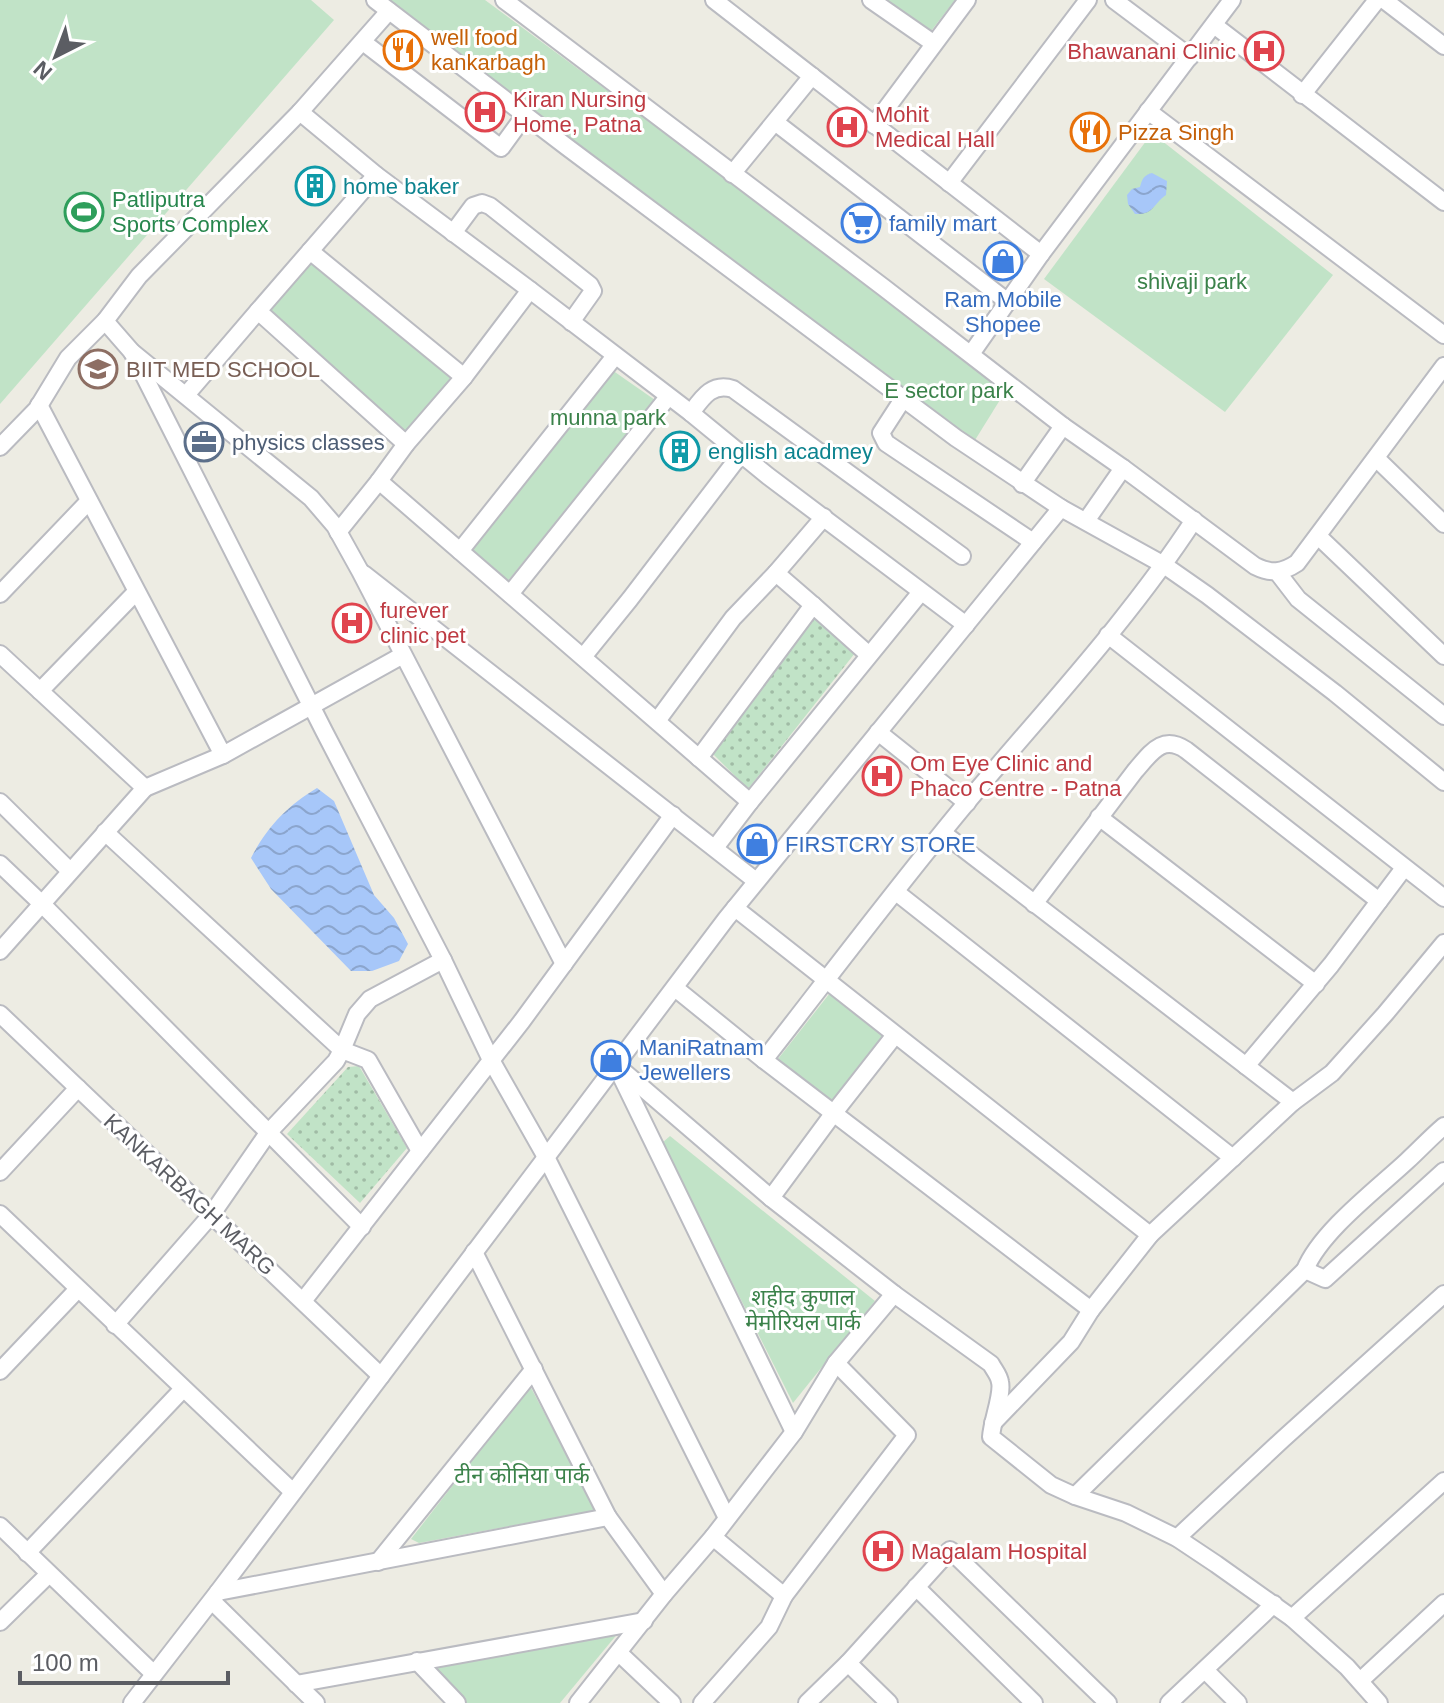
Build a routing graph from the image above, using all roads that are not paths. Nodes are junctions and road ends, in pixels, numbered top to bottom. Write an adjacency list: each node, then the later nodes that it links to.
1 (375, 0): 11 (street)
2 (504, 0): 24 (street)
3 (714, 0): 17 (street)
4 (871, 0): 14 (street)
5 (967, 0): 14 (street)
6 (1088, 0): 26 (street)
7 (1114, 0): 16 (street)
8 (1232, 0): 12 (street)
9 (1377, 0): 18 (street)
10 (1384, 0): 15 (street)
11 (389, 11): 13 (street); 21 (street)
12 (1214, 25): 16 (street); 18 (street)
13 (363, 42): 20 (street); 21 (street)
14 (933, 43): 23 (street)
15 (1444, 46)
16 (1190, 57): 19 (street)
17 (812, 76): 22 (street); 23 (street)
18 (1302, 95): 27 (street)
19 (1148, 111): 30 (street); 36 (street)
20 (300, 112): 25 (street); 34 (street)
21 (525, 115): 44 (street)
22 (775, 122): 24 (street); 32 (street)
23 (874, 125): 26 (street)
24 (732, 174): 38 (street)
25 (376, 175): 28 (street); 29 (street)
26 (949, 183): 30 (street)
27 (1441, 195)
28 (453, 233): 31 (street); 35 (street)
29 (310, 251): 33 (street); 41 (street)
30 (1041, 254): 32 (street)
31 (530, 290): 35 (street); 41 (street)
32 (1008, 302): 38 (street)
33 (258, 311): 42 (street); 48 (street)
34 (105, 321): 37 (street); 45 (street)
35 (571, 322): 39 (street)
36 (1444, 335)
37 (132, 352): 42 (street); 83 (street)
38 (971, 354): 47 (street)
39 (615, 356): 43 (street); 64 (street)
40 (1444, 366): 51 (street)
41 (464, 377): 48 (street)
42 (186, 395): 61 (street)
43 (668, 397): 46 (street); 73 (street)
44 (903, 399): 54 (street); 63 (street)
45 (39, 405): 49 (street); 55 (street)
46 (691, 413): 50 (street); 65 (street)
47 (1063, 426): 52 (street); 54 (street)
48 (406, 444): 53 (street)
49 (0, 447)
50 (741, 454): 57 (street); 81 (street)
51 (1376, 458): 60 (street); 62 (street)
52 (1123, 468): 58 (street); 59 (street)
53 (379, 481): 61 (street); 64 (street)
54 (1022, 484): 56 (street)
55 (89, 501): 70 (street); 72 (street)
56 (1061, 508): 59 (street); 63 (street)
57 (824, 517): 68 (street); 71 (street)
58 (1194, 520): 66 (street); 69 (street)
59 (1086, 521): 66 (street)
60 (1444, 524)
61 (338, 532): 67 (street)
62 (1318, 536): 69 (street); 80 (street)
63 (1033, 542): 75 (street)
64 (460, 551): 73 (street)
65 (962, 556)
66 (1164, 565): 76 (street); 89 (street)
67 (360, 571): 78 (street); 94 (street)
68 (776, 573): 74 (street); 85 (street)
69 (1278, 573): 84 (street)
70 (136, 592): 82 (street); 87 (street)
71 (921, 592): 75 (street); 79 (street)
72 (0, 594)
73 (510, 594): 81 (street)
74 (813, 605): 79 (street); 88 (street)
75 (966, 625): 86 (street)
76 (1108, 635): 93 (street); 100 (street)
77 (0, 654): 82 (street)
78 (403, 655): 83 (street); 112 (street)
79 (869, 655): 92 (street)
80 (1444, 656)
81 (583, 657): 85 (street)
82 (40, 691): 90 (street)
83 (312, 707): 87 (street); 111 (street)
84 (1444, 716)
85 (657, 721): 88 (street)
86 (878, 732): 93 (street); 102 (street)
87 (223, 755): 90 (street)
88 (699, 758): 92 (street)
89 (1444, 782)
90 (145, 788): 96 (street)
91 (0, 802): 101 (street)
92 (750, 802): 98 (street)
93 (967, 803): 97 (street)
94 (673, 815): 98 (street); 112 (street)
95 (1099, 817): 105 (street); 107 (street); 114 (street)
96 (105, 832): 101 (street); 118 (street)
97 (943, 833): 103 (street); 107 (street)
98 (715, 848): 102 (street)
99 (0, 864): 106 (street)
100 (1404, 868): 104 (street); 105 (street)
101 (70, 871): 106 (street)
102 (756, 881): 108 (street)
103 (896, 892): 113 (street); 130 (street)
104 (1444, 898)
105 (1379, 901): 114 (street)
106 (41, 903): 110 (street); 127 (street)
107 (1034, 904): 122 (street)
108 (735, 908): 113 (street); 115 (street)
109 (1444, 943): 124 (street)
110 (0, 951)
111 (443, 960): 118 (street); 119 (street)
112 (564, 964): 119 (street)
113 (827, 980): 117 (street); 120 (street)
114 (1316, 984): 122 (street)
115 (675, 988): 120 (street); 121 (street)
116 (0, 1014): 123 (street, KANKARBAGH MARG)
117 (895, 1035): 125 (street); 137 (street)
118 (342, 1050): 127 (street); 128 (street)
119 (491, 1060): 128 (street); 129 (street)
120 (764, 1060): 125 (street)
121 (616, 1065): 129 (street); 133 (street); 152 (street)
122 (1246, 1066): 124 (street)
123 (78, 1088): 132 (street); 135 (street, KANKARBAGH MARG)
124 (1293, 1102): 130 (street)
125 (833, 1114): 133 (street); 144 (street)
126 (1444, 1126): 139 (street)
127 (268, 1133): 135 (street); 136 (street)
128 (420, 1151): 136 (street)
129 (546, 1157): 138 (street); 157 (street)
130 (1233, 1158): 137 (street)
131 (1444, 1171): 139 (street)
132 (0, 1172)
133 (771, 1198): 141 (street)
134 (0, 1214): 140 (street)
135 (212, 1214): 143 (street, KANKARBAGH MARG); 145 (street)
136 (362, 1227): 143 (street)
137 (1150, 1235): 144 (street)
138 (474, 1252): 147 (street); 149 (street)
139 (1305, 1270): 155 (street)
140 (78, 1289): 145 (street); 148 (street)
141 (894, 1294): 146 (street); 151 (street)
142 (1444, 1294): 160 (street)
143 (303, 1301): 149 (street, KANKARBAGH MARG)
144 (1091, 1310): 151 (street)
145 (115, 1325): 150 (street)
146 (836, 1363): 152 (street); 167 (street)
147 (534, 1369): 156 (street); 162 (street)
148 (0, 1371)
149 (381, 1376): 154 (street)
150 (183, 1389): 154 (street); 161 (street)
151 (991, 1424): 155 (street)
152 (794, 1432): 157 (street)
153 (1444, 1481): 170 (street)
154 (293, 1492): 166 (street)
155 (1075, 1496): 160 (street)
156 (608, 1517): 162 (street); 165 (street)
157 (727, 1518): 159 (street)
158 (0, 1526): 161 (street)
159 (713, 1537): 165 (street); 167 (street)
160 (1177, 1538): 169 (street)
161 (27, 1553): 163 (street)
162 (378, 1562): 166 (street)
163 (49, 1574): 172 (street); 177 (street)
164 (916, 1587): 175 (street); 188 (street); 189 (street)
165 (664, 1594): 171 (street)
166 (215, 1596): 177 (street); 179 (street)
167 (784, 1596): 185 (street)
168 (1444, 1603): 178 (street)
169 (1274, 1604): 170 (street); 176 (street)
170 (1292, 1618): 178 (street)
171 (644, 1621): 173 (street); 174 (street)
172 (0, 1622)
173 (619, 1653): 183 (street); 184 (street)
174 (417, 1661): 179 (street); 182 (street)
175 (848, 1663): 186 (street); 187 (street)
176 (1205, 1670): 190 (street); 191 (street)
177 (154, 1674): 180 (street)
178 (1360, 1681): 192 (street)
179 (296, 1684): 181 (street)
180 (132, 1703)
181 (316, 1703)
182 (457, 1703)
183 (578, 1703)
184 (672, 1703)
185 (702, 1703)
186 (807, 1703)
187 (889, 1703)
188 (1034, 1703)
189 (1108, 1703)
190 (1169, 1703)
191 (1238, 1703)
192 (1379, 1703)

